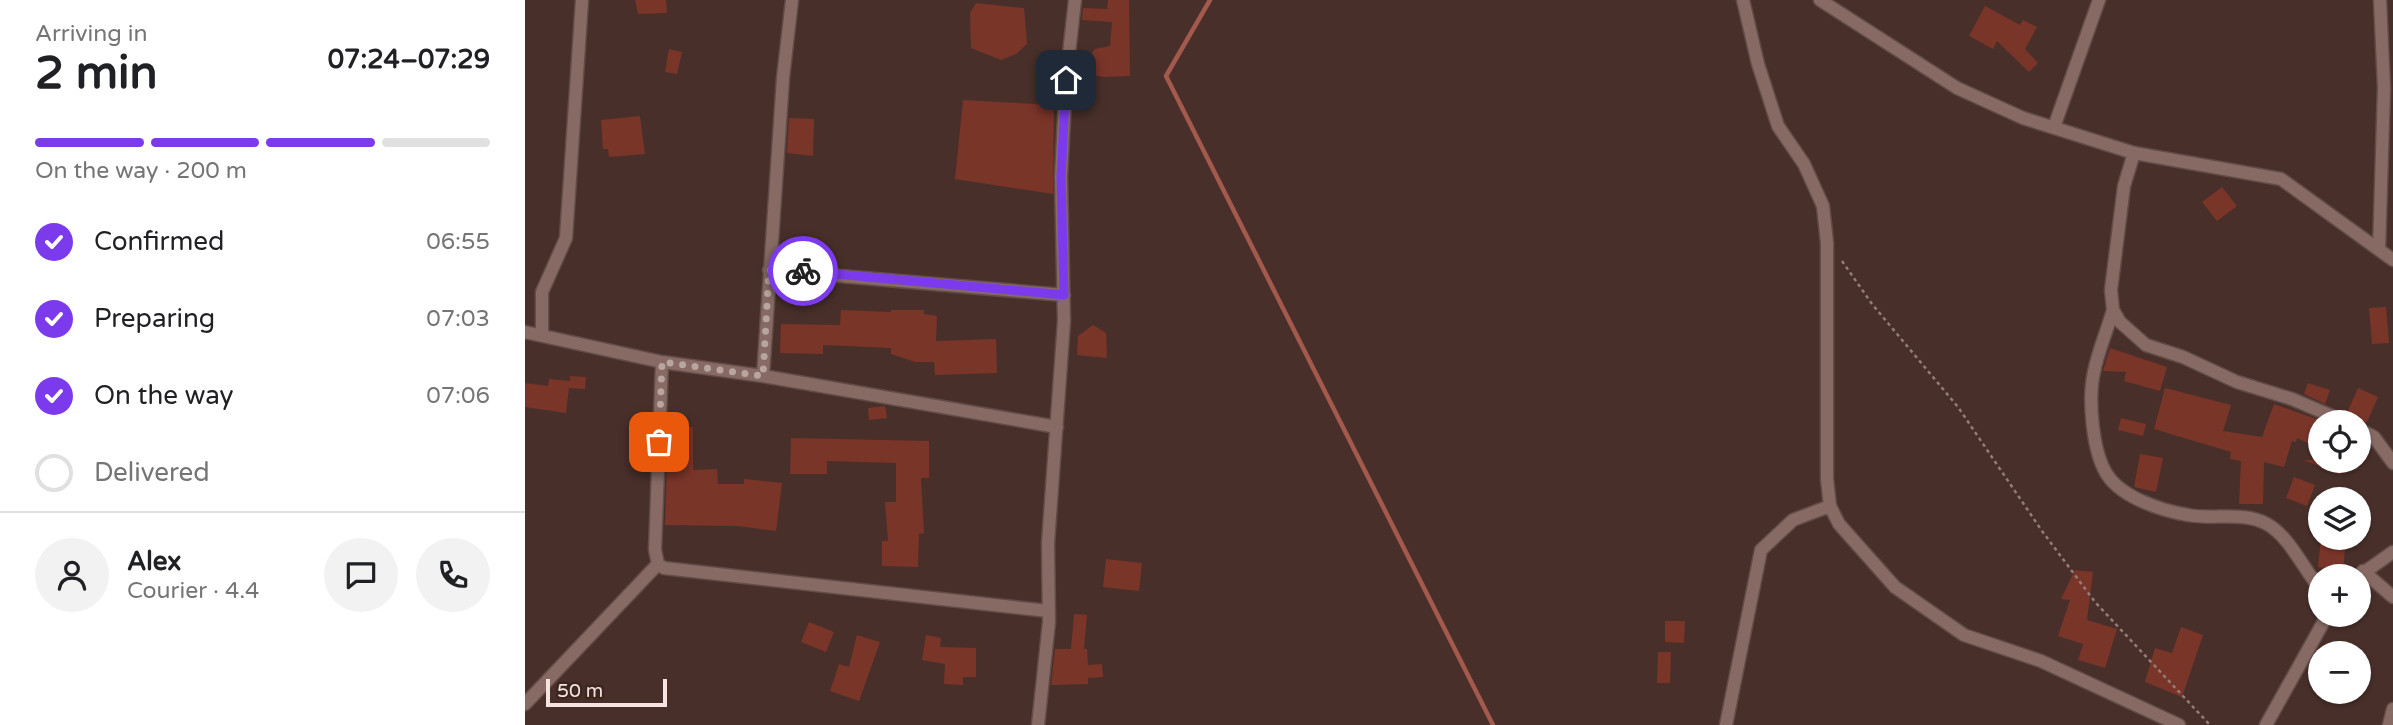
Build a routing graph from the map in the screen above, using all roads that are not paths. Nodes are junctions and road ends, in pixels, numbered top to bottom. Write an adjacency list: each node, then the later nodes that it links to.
1 (582, 0): 16 (street)
2 (792, 0): 12 (street)
3 (1075, 0): 13 (street)
4 (1743, 0): 23 (street)
5 (1820, 0): 8 (street)
6 (2099, 0): 8 (street)
7 (2380, 0): 10 (street)
8 (2054, 127): 9 (street)
9 (2134, 153): 10 (street); 14 (street)
10 (2379, 250): 11 (street)
11 (2393, 260)
12 (769, 270): 13 (street); 18 (street)
13 (1064, 295): 20 (street)
14 (2113, 310): 19 (street); 27 (street)
15 (525, 332): 16 (street)
16 (542, 335): 17 (street)
17 (662, 362): 18 (street); 25 (street)
18 (763, 376): 20 (street)
19 (2318, 410)
20 (1057, 427): 30 (street)
21 (2371, 435): 22 (street)
22 (2393, 463)
23 (1829, 506): 35 (street); 36 (street)
24 (2393, 552): 26 (street)
25 (658, 564): 30 (street); 32 (street)
26 (2371, 567)
27 (2308, 572)
28 (2371, 581): 29 (street)
29 (2393, 597)
30 (1048, 611): 34 (street)
31 (2321, 627): 37 (street)
32 (525, 704)
33 (2393, 709): 38 (street)
34 (1038, 725)
35 (1726, 725)
36 (2179, 725)
37 (2266, 725)
38 (2389, 725)

